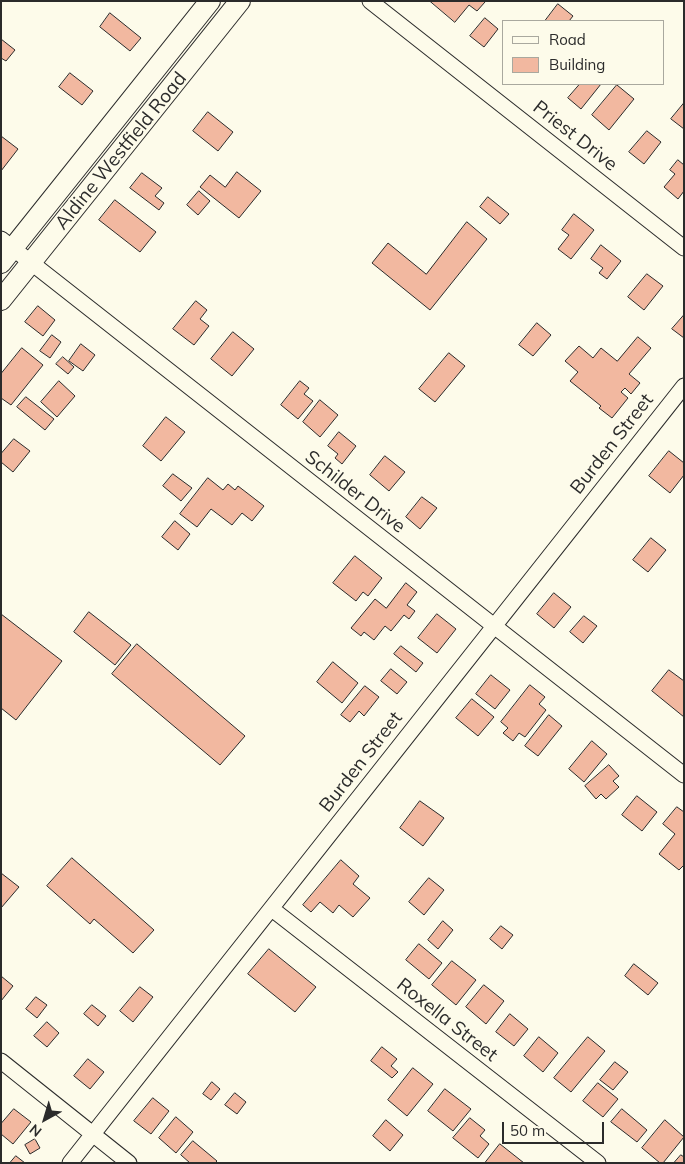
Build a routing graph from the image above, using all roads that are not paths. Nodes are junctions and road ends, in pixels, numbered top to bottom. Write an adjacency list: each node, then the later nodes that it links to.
1 (210, 1): 4 (main road, Aldine Westfield Road)
2 (240, 1): 5 (main road, Aldine Westfield Road)
3 (370, 1): 6 (street, Priest Drive)
4 (141, 88): 5 (main road); 7 (main road, Aldine Westfield Road)
5 (159, 103): 8 (main road, Aldine Westfield Road)
6 (684, 248)
7 (5, 250): 8 (street, Schilder Drive)
8 (31, 263): 9 (main road, Aldine Westfield Road); 11 (street, Schilder Drive)
9 (1, 300)
10 (684, 386): 11 (street, Burden Street)
11 (493, 626): 12 (street, Schilder Drive); 13 (street, Burden Street)
12 (684, 775)
13 (272, 908): 15 (street, Burden Street); 18 (street, Roxella Street)
14 (1, 1061): 15 (street)
15 (93, 1134): 16 (street, Burden Street); 17 (street)
16 (70, 1163)
17 (129, 1163)
18 (598, 1163)

